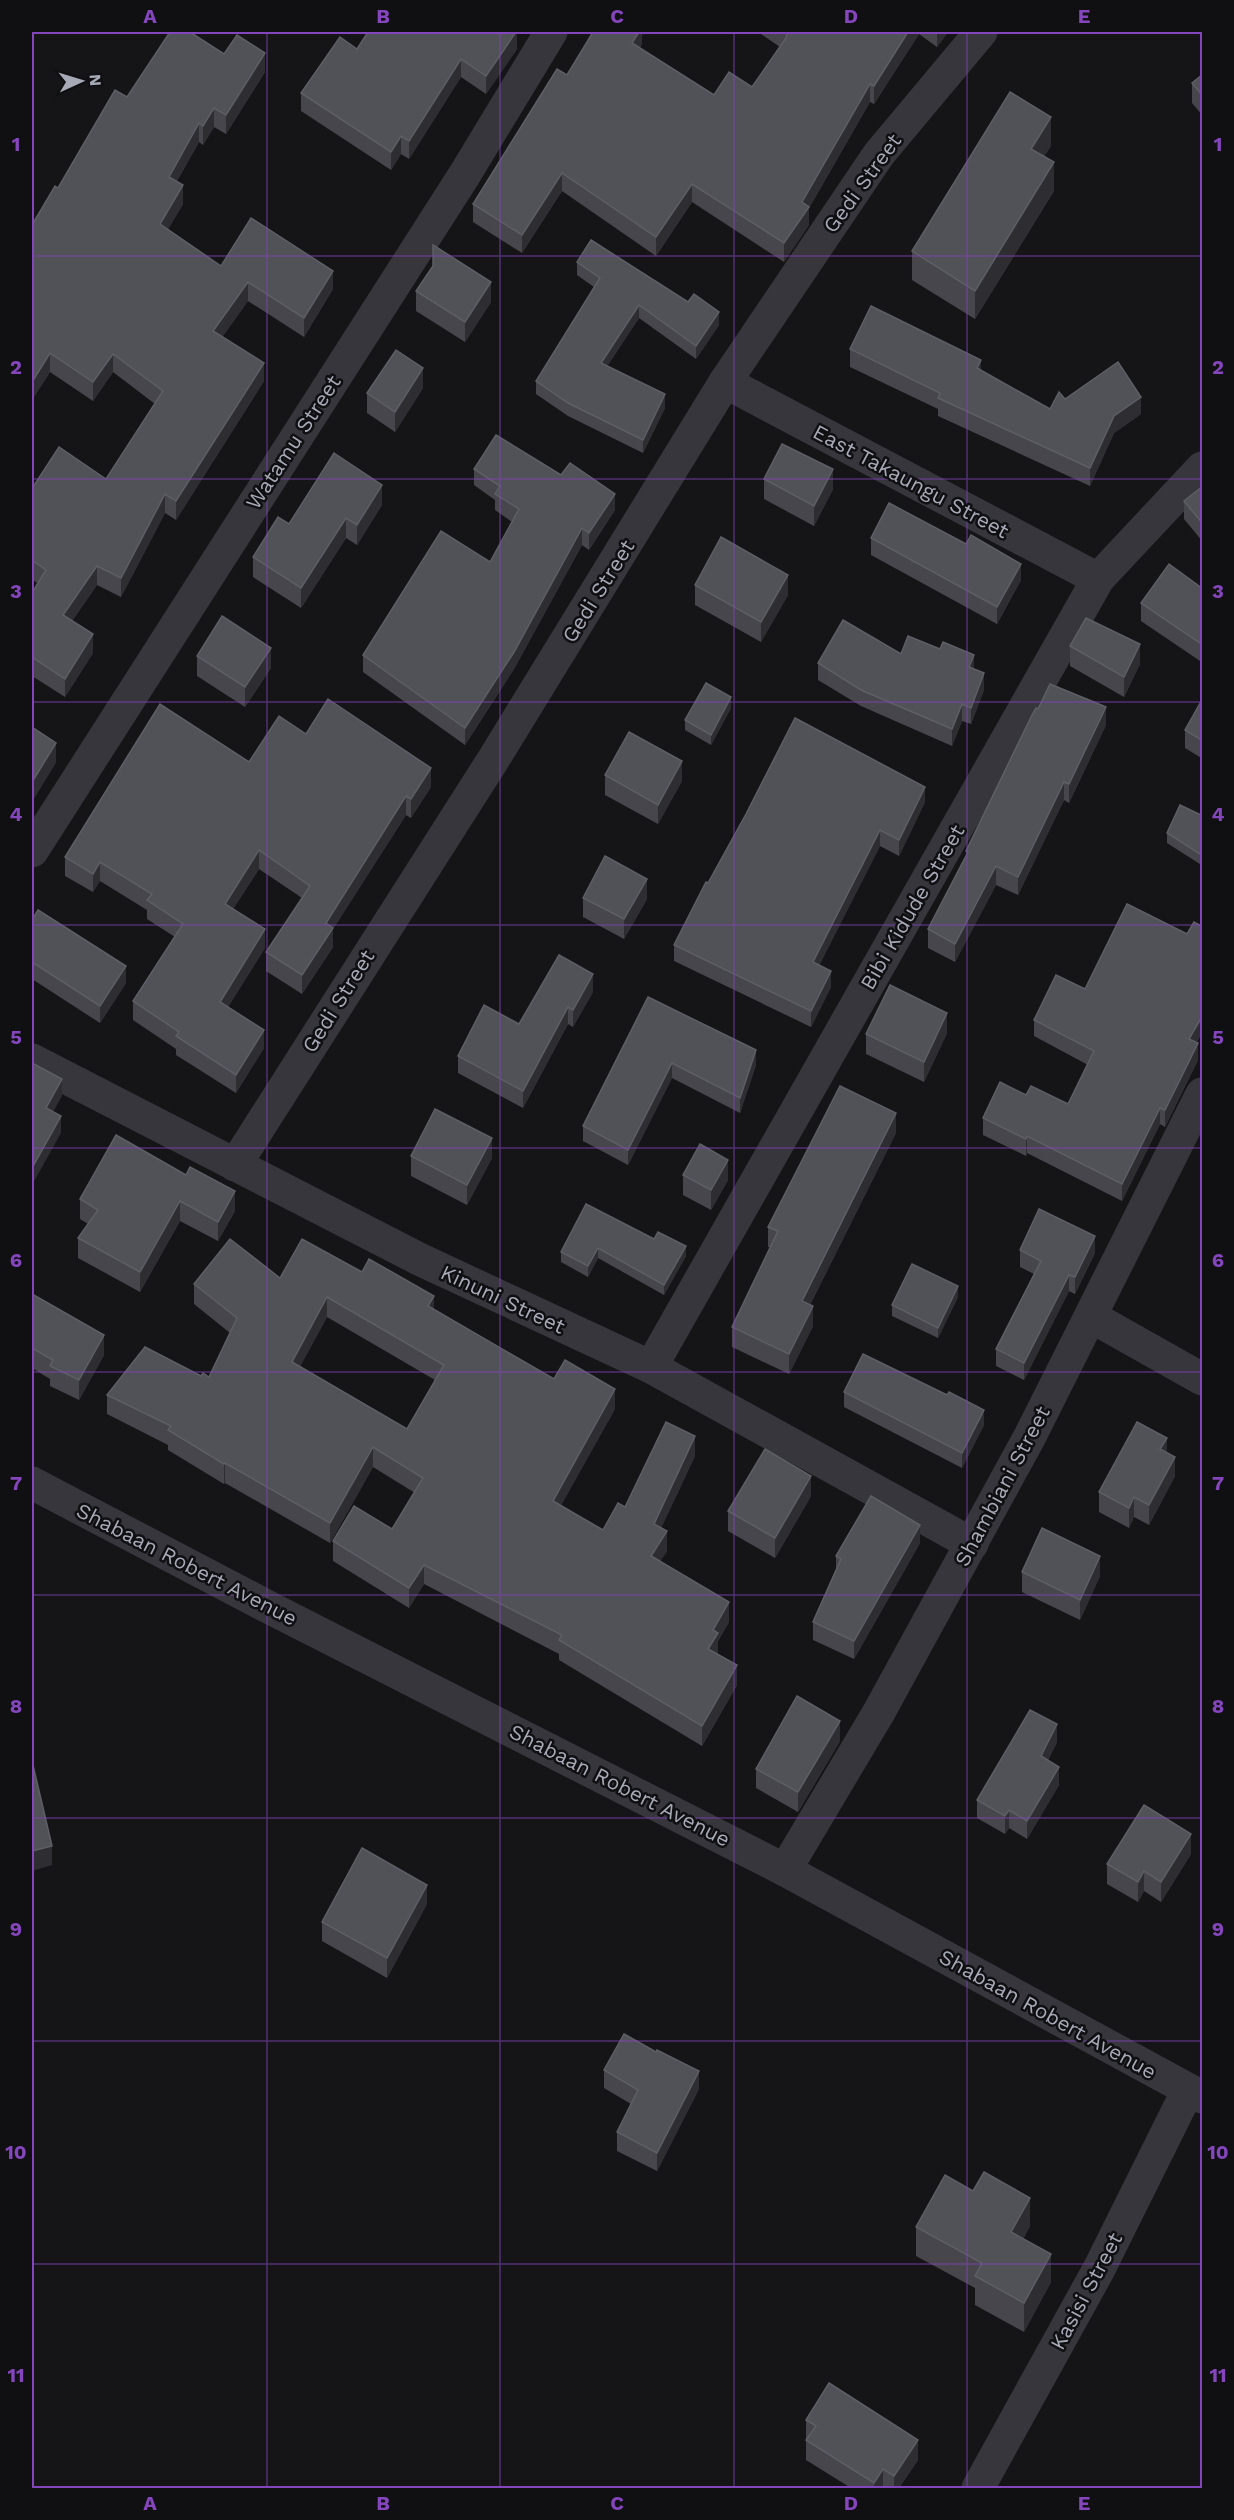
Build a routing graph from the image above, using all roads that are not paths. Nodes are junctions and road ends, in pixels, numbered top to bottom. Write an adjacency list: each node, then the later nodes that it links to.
1 (551, 32): 6 (street, Watamu Street)
2 (981, 32): 3 (street, Gedi Street)
3 (725, 382): 5 (street, East Takaungu Street); 9 (street, Gedi Street)
4 (1203, 468): 5 (street, Bibi Kidude Street)
5 (1098, 579): 11 (street, Bibi Kidude Street)
6 (32, 851)
7 (32, 1060): 9 (street, Kinuni Street)
8 (1199, 1111): 10 (street, Shambiani Street)
9 (235, 1165): 11 (street, Kinuni Street)
10 (1092, 1317): 12 (street); 14 (street, Shambiani Street)
11 (651, 1367): 14 (street, Kinuni Street)
12 (1203, 1379)
13 (32, 1484): 15 (street, Shabaan Robert Avenue)
14 (972, 1544): 15 (street, Shambiani Street)
15 (785, 1870): 16 (street, Shabaan Robert Avenue)
16 (1195, 2094): 17 (street, Kasisi Street)
17 (978, 2488)

